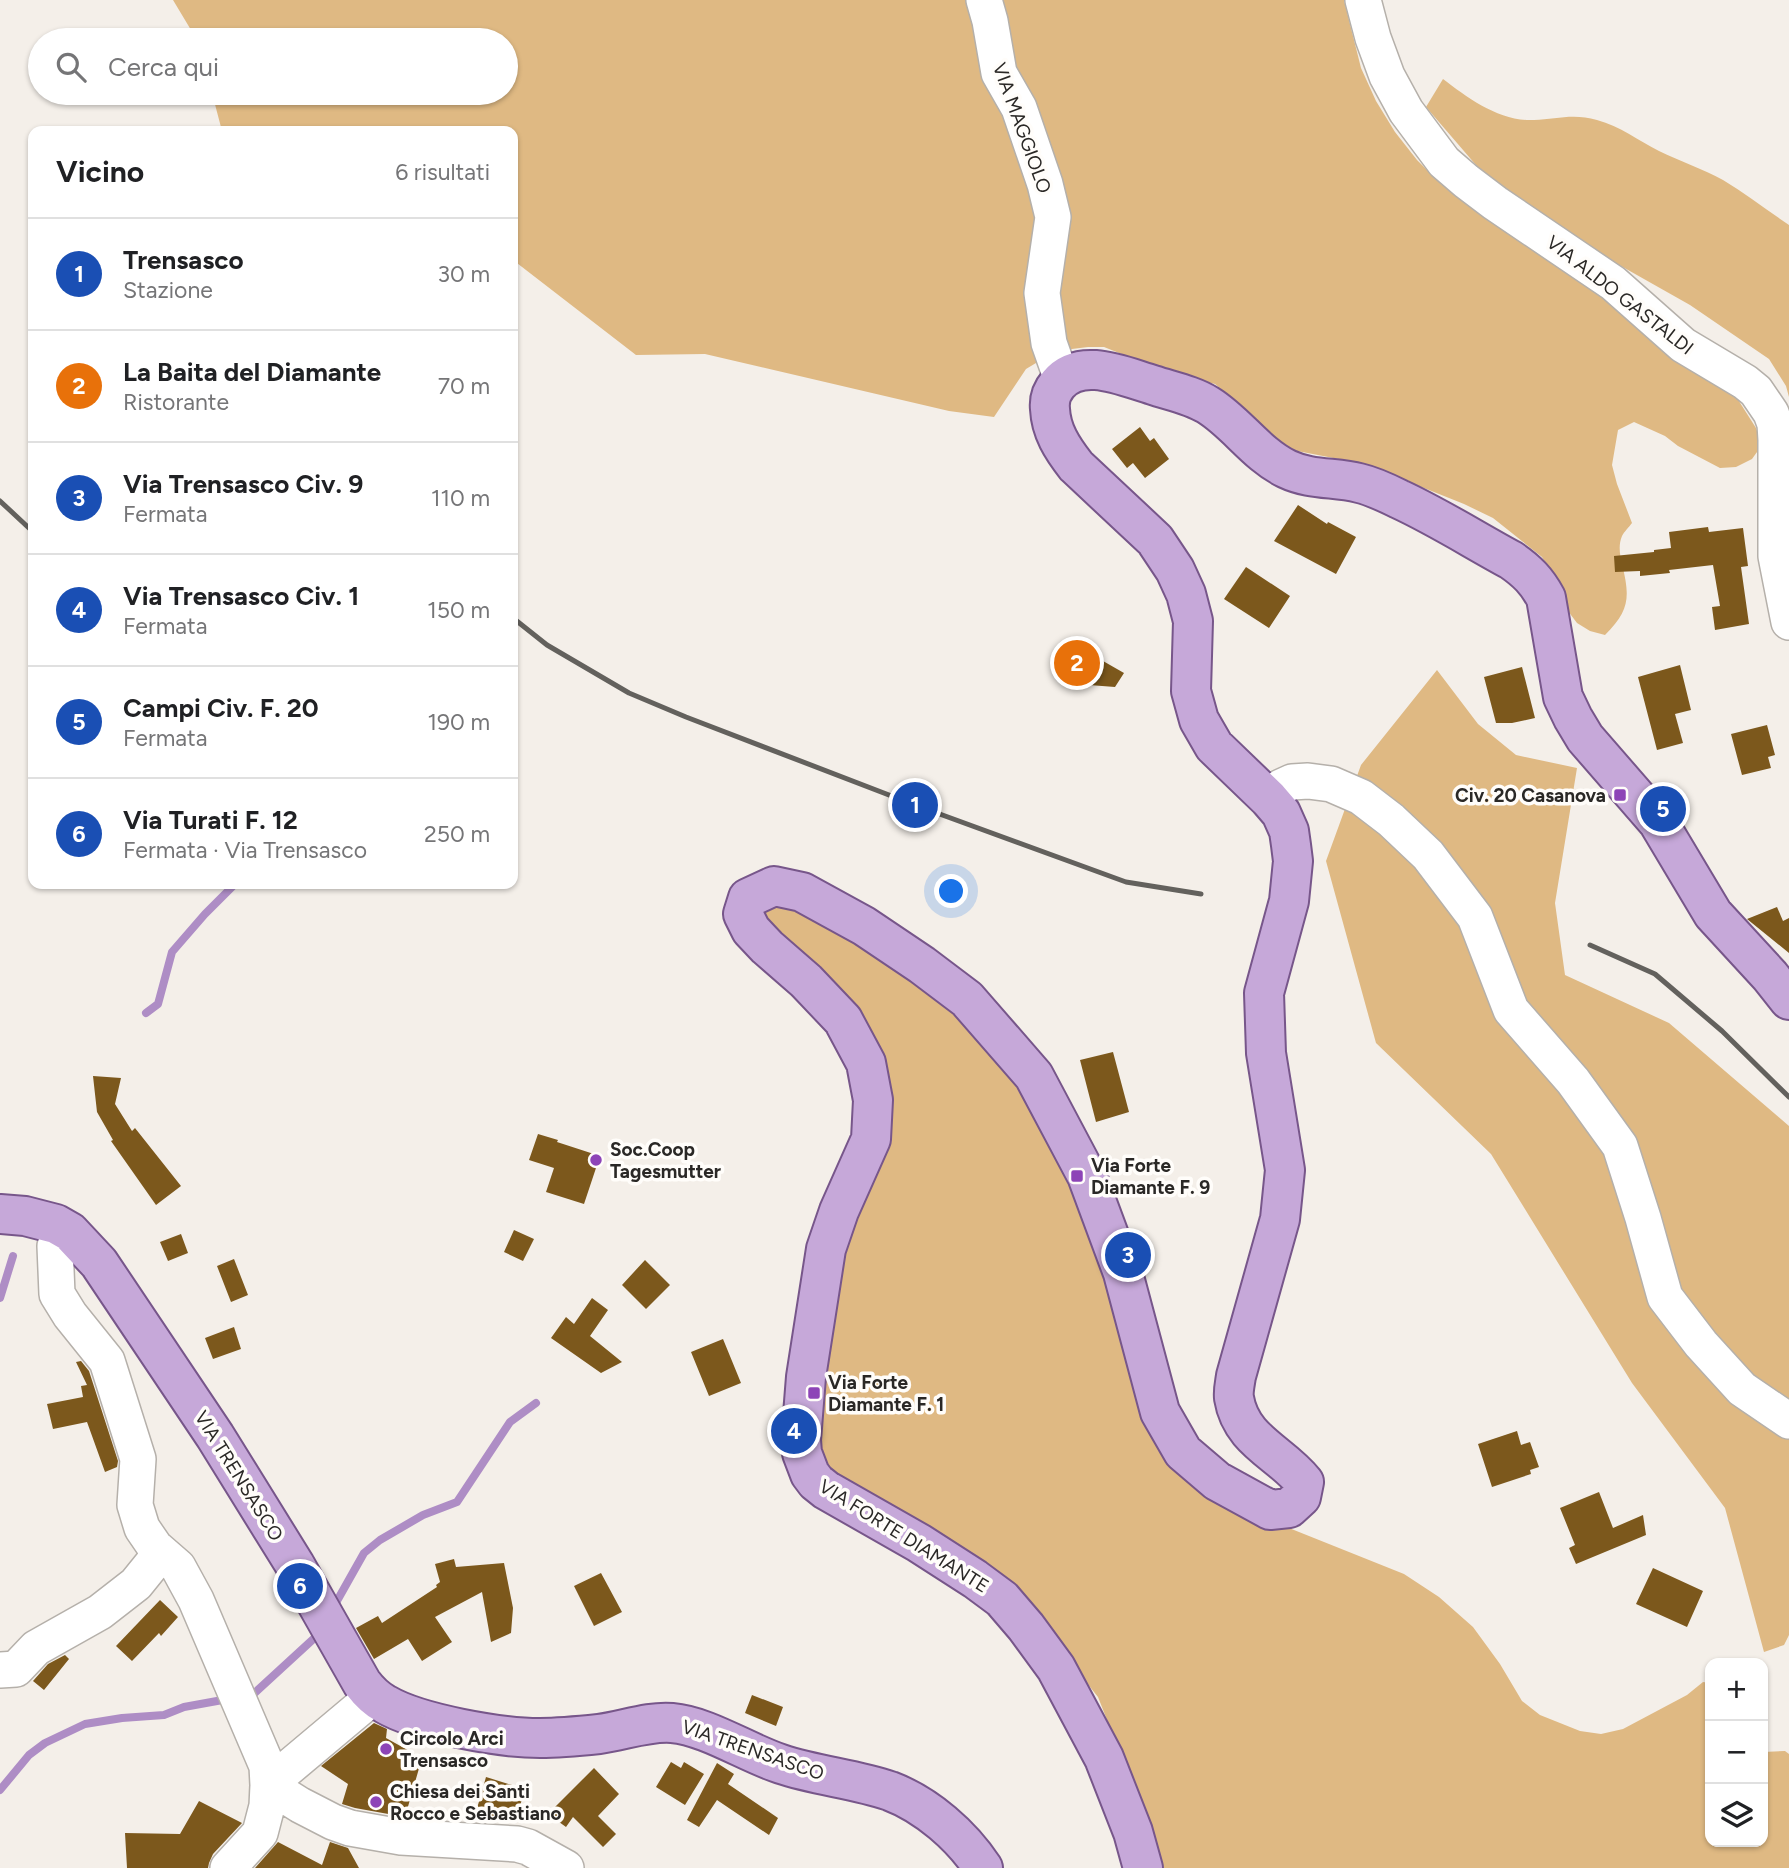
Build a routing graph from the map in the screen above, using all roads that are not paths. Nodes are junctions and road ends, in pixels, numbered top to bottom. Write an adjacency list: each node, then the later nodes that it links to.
1 (984, 0): 3 (street, VIA MAGGIOLO)
2 (1363, 0): 4 (street, VIA ALDO GASTALDI)
3 (1062, 380): 5 (main road); 6 (main road)
4 (1789, 622)
5 (1269, 799): 9 (street); 17 (main road, VIA FORTE DIAMANTE)
6 (1789, 1000)
7 (0, 1214): 12 (main road, VIA TRENSASCO)
8 (55, 1246): 10 (street)
9 (1789, 1421)
10 (155, 1547): 11 (street); 13 (street)
11 (0, 1670)
12 (374, 1696): 13 (street); 16 (main road, VIA TRENSASCO)
13 (268, 1785): 14 (street); 15 (street)
14 (228, 1868)
15 (566, 1868)
16 (983, 1868)
17 (1143, 1868)

